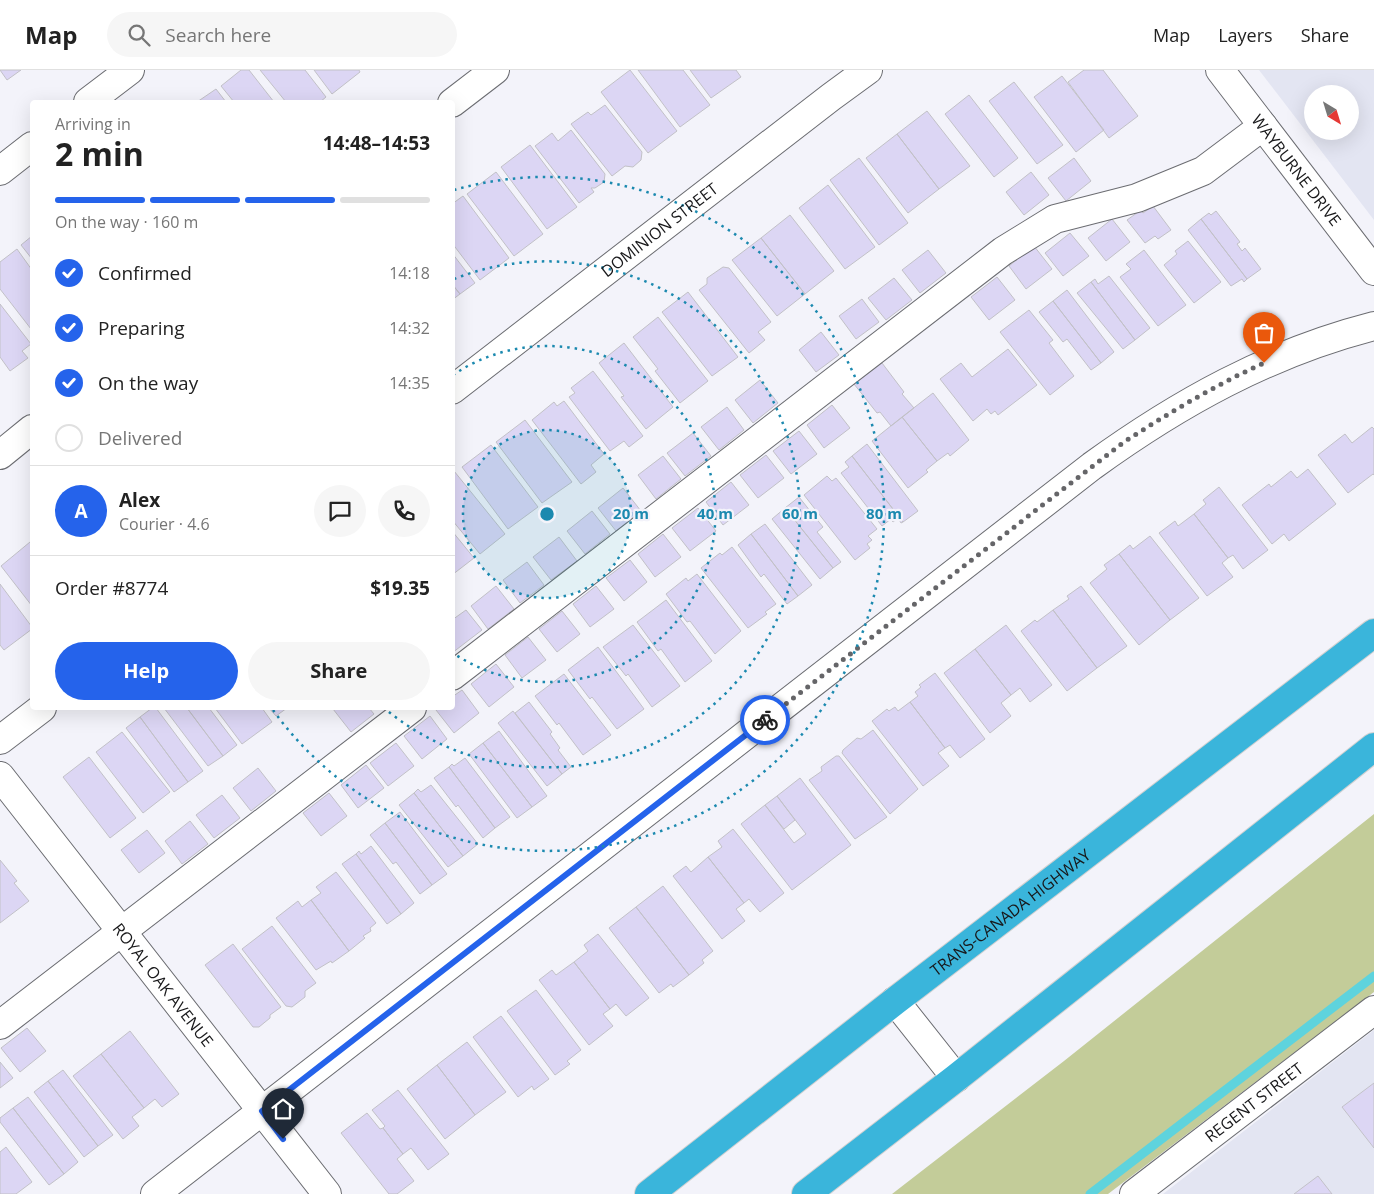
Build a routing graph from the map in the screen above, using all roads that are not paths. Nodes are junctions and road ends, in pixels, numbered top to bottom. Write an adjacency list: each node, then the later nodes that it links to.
1 (130, 70): 5 (street)
2 (495, 70): 6 (street)
3 (868, 70): 12 (street, DOMINION STREET)
4 (1220, 70): 7 (street, WAYBURNE DRIVE)
5 (91, 100)
6 (455, 101)
7 (1264, 126): 10 (street, WAYBURNE DRIVE); 16 (street)
8 (30, 148): 9 (street)
9 (0, 171)
10 (1374, 271)
11 (1374, 326): 27 (street)
12 (455, 388)
13 (30, 431): 14 (street)
14 (0, 455)
15 (1374, 634): 23 (highway, TRANS-CANADA HIGHWAY)
16 (455, 674)
17 (39, 710): 19 (street)
18 (409, 710): 22 (street)
19 (0, 740)
20 (1374, 747): 26 (highway)
21 (0, 776): 22 (street, ROYAL OAK AVENUE)
22 (121, 931): 25 (street); 27 (street, ROYAL OAK AVENUE)
23 (896, 1001): 26 (street); 30 (highway, TRANS-CANADA HIGHWAY)
24 (1374, 1010): 32 (street, REGENT STREET)
25 (0, 1025)
26 (956, 1078): 31 (highway)
27 (262, 1111): 28 (street); 29 (street, ROYAL OAK AVENUE)
28 (155, 1194)
29 (327, 1194)
30 (649, 1194)
31 (806, 1194)
32 (1134, 1194)

